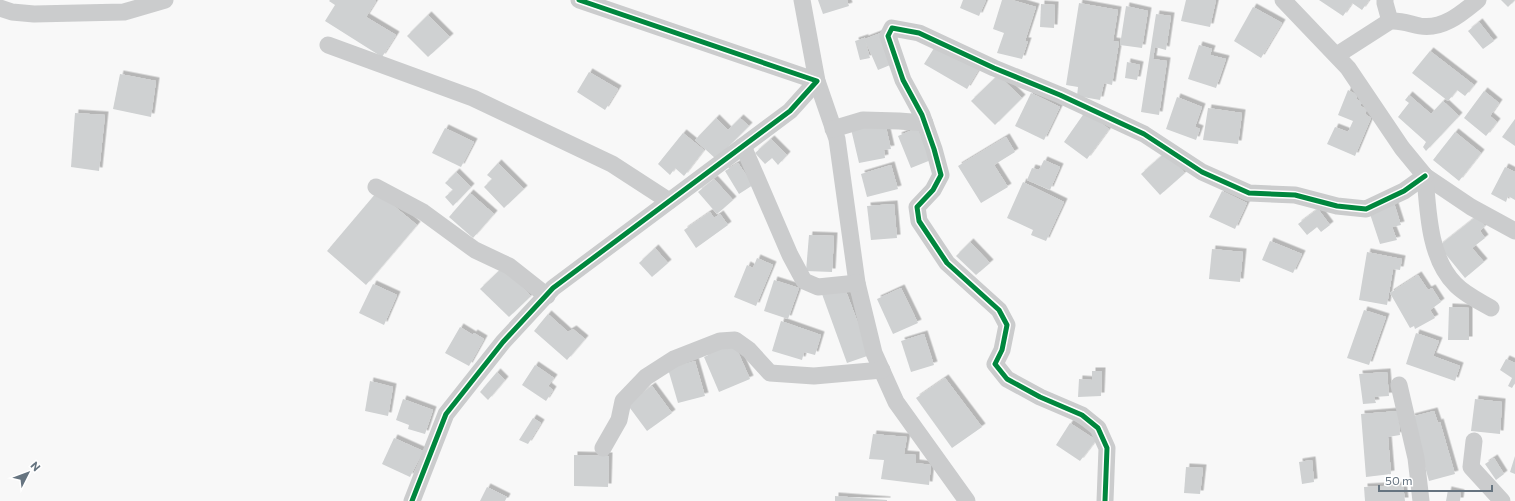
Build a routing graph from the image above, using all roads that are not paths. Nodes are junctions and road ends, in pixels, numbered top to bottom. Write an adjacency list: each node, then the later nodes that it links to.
1 (165, 0): 7 (street)
2 (579, 0): 11 (street)
3 (802, 0): 11 (street)
4 (1284, 0): 10 (street)
5 (1386, 0): 8 (street)
6 (1478, 0): 8 (street)
7 (0, 8)
8 (1390, 21): 10 (street)
9 (328, 45): 17 (street)
10 (1337, 55): 15 (street)
11 (817, 81): 13 (street); 14 (street)
12 (925, 123): 13 (street); 15 (street); 28 (street)
13 (833, 129): 19 (street)
14 (743, 146): 17 (street); 19 (street)
15 (1425, 176): 18 (street); 21 (street)
16 (376, 187): 20 (street)
17 (670, 201): 20 (street)
18 (1515, 231)
19 (857, 283): 22 (street)
20 (547, 296): 26 (street)
21 (1491, 308)
22 (882, 370): 25 (street); 27 (street)
23 (1399, 385): 29 (street)
24 (1474, 441): 30 (street)
25 (603, 448)
26 (418, 498)
27 (967, 501)
28 (1105, 501)
29 (1421, 501)
30 (1502, 501)

